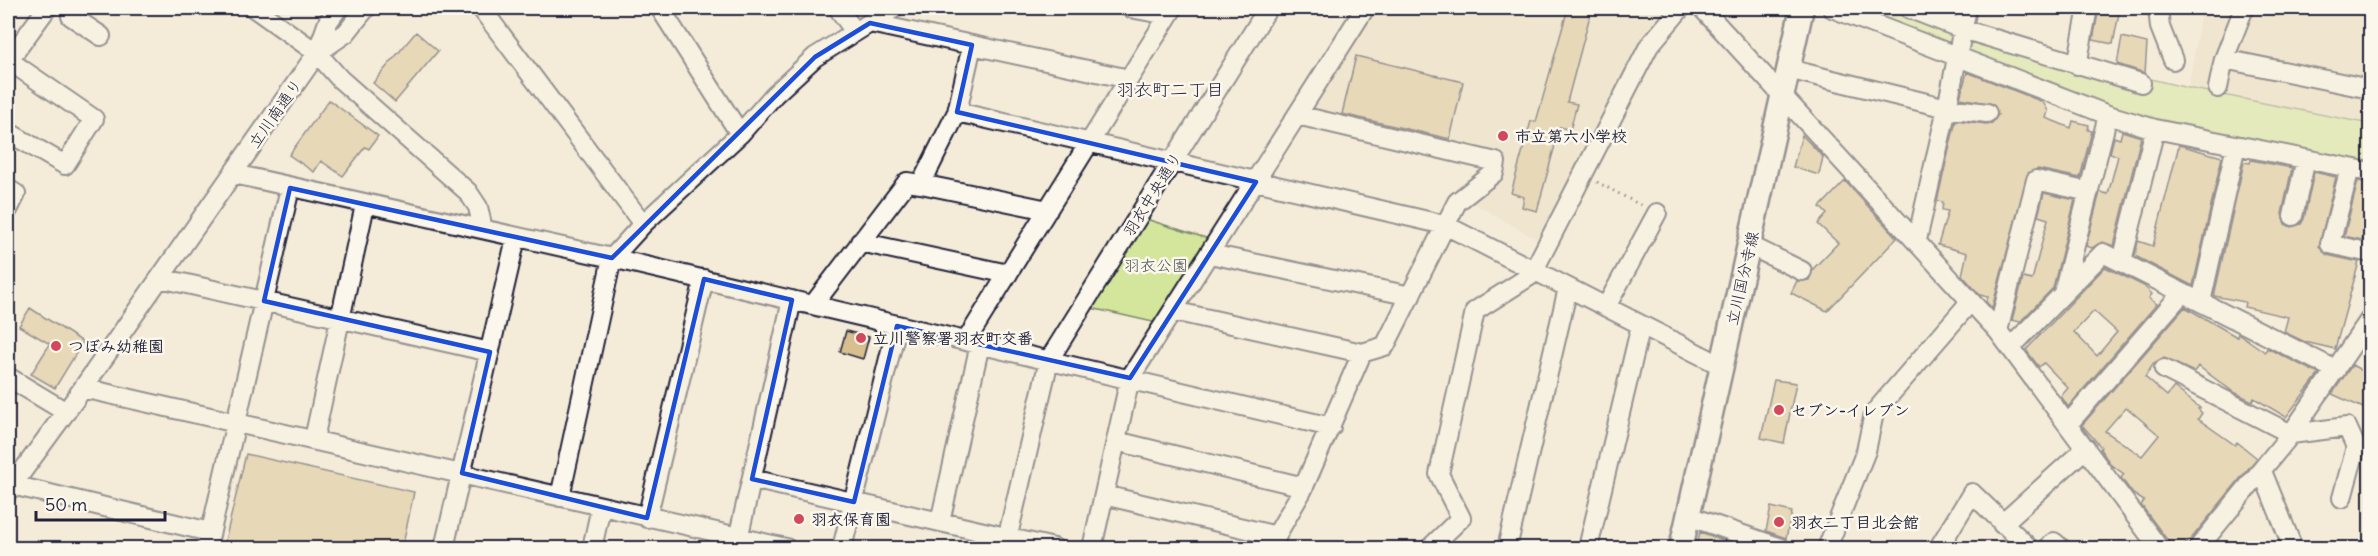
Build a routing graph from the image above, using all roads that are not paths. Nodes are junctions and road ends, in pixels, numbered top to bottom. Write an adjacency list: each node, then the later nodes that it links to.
1 (47, 8): 30 (street)
2 (254, 8): 27 (street)
3 (338, 8): 27 (street, 立川南通り)
4 (366, 8): 27 (street, 立川南通り)
5 (481, 8): 64 (street)
6 (660, 8): 46 (street)
7 (838, 8): 23 (street)
8 (894, 8): 23 (street)
9 (1130, 8): 22 (street)
10 (1268, 8): 50 (street, 羽衣中央通り)
11 (1365, 8): 42 (street)
12 (1681, 8): 75 (street)
13 (1702, 8): 38 (street)
14 (1802, 8): 33 (main road, 立川国分寺線)
15 (1832, 8): 28 (street)
16 (1908, 8): 24 (street)
17 (1967, 8): 24 (street)
18 (2088, 8): 32 (street)
19 (2158, 8): 31 (street)
20 (2244, 8): 29 (street)
21 (69, 10): 25 (street)
22 (1171, 11): 34 (street)
23 (862, 28): 26 (street); 46 (street)
24 (1962, 29): 28 (street); 32 (street)
25 (101, 36)
26 (972, 45): 34 (street); 40 (street)
27 (317, 53): 53 (street, 立川南通り); 66 (street)
28 (1957, 58): 39 (street); 43 (street)
29 (2224, 59): 36 (street); 37 (street)
30 (8, 60): 45 (street)
31 (2173, 60)
32 (2077, 65): 35 (street)
33 (1788, 69): 38 (main road, 立川国分寺線); 39 (street)
34 (1129, 79): 47 (street)
35 (2141, 83)
36 (2218, 88)
37 (2370, 89)
38 (1783, 95): 68 (street); 70 (main road, 立川国分寺線)
39 (1947, 108): 41 (street); 68 (street)
40 (957, 112): 47 (street); 55 (street)
41 (1987, 113)
42 (1297, 115): 54 (street); 65 (street)
43 (2108, 115): 44 (street); 58 (street)
44 (2155, 129): 48 (street); 74 (street)
45 (8, 132)
46 (740, 134): 64 (street)
47 (1090, 143): 50 (street); 61 (street)
48 (2236, 145): 49 (street); 87 (street)
49 (2306, 159): 51 (street); 63 (street)
50 (1172, 162): 54 (street); 100 (street, 羽衣中央通り)
51 (2350, 168): 52 (street); 71 (street)
52 (2370, 172)
53 (234, 174): 56 (street); 78 (street, 立川南通り)
54 (1257, 182): 65 (street); 72 (street)
55 (921, 184): 61 (street); 69 (street)
56 (290, 188): 59 (street); 85 (street)
57 (8, 189): 60 (street)
58 (2089, 192): 83 (street); 95 (street)
59 (365, 205): 66 (street); 92 (street)
60 (8, 210)
61 (1048, 210): 77 (street)
62 (1657, 213): 89 (street)
63 (2293, 216)
64 (644, 224): 73 (street)
65 (1445, 225): 75 (street); 82 (street)
66 (483, 229): 67 (street)
67 (516, 238): 73 (street); 98 (street)
68 (1917, 240): 86 (street)
69 (860, 242): 77 (street); 88 (street)
70 (1749, 245): 76 (street); 101 (main road, 立川国分寺線)
71 (2370, 252)
72 (1209, 254): 82 (street); 90 (street)
73 (612, 258): 79 (street); 121 (street)
74 (2122, 261): 81 (street); 83 (street)
75 (1534, 270): 80 (street); 139 (street)
76 (1802, 271)
77 (1008, 274): 96 (street)
78 (160, 278): 85 (street); 106 (street, 立川南通り)
79 (704, 279): 84 (street); 126 (street)
80 (1568, 288): 89 (street); 140 (street)
81 (2182, 293): 87 (street); 109 (street)
82 (1411, 296): 99 (street)
83 (2063, 296): 97 (street)
84 (792, 300): 88 (street); 117 (street)
85 (264, 302): 92 (street); 108 (street)
86 (1970, 302): 95 (street); 144 (street)
87 (2201, 302): 103 (street)
88 (813, 304): 94 (street)
89 (1606, 307): 93 (street)
90 (1173, 311): 99 (street); 105 (street)
91 (2369, 318): 103 (street)
92 (340, 319): 98 (street); 112 (street)
93 (1641, 325): 101 (street); 141 (street)
94 (897, 326): 96 (street); 123 (street)
95 (1998, 331): 97 (street)
96 (973, 343): 100 (street); 127 (street)
97 (2011, 347): 109 (street)
98 (490, 352): 116 (street)
99 (1362, 353): 110 (street)
100 (1049, 360): 105 (street); 132 (street, 羽衣中央通り)
101 (1722, 366): 125 (main road, 立川国分寺線)
102 (2164, 369): 111 (street)
103 (2336, 370): 111 (street)
104 (8, 377): 107 (street)
105 (1130, 378): 110 (street); 113 (street)
106 (83, 388): 107 (street, 立川南通り); 108 (street)
107 (66, 412): 119 (street, 立川南通り)
108 (236, 421): 112 (street); 130 (street)
109 (2069, 423): 114 (street)
110 (1331, 427): 118 (street)
111 (2291, 434): 115 (street); 122 (street)
112 (314, 439): 116 (street)
113 (1116, 441): 118 (street); 120 (street)
114 (2086, 448): 128 (street); 149 (street)
115 (2262, 471): 150 (street); 151 (street)
116 (462, 473): 121 (street); 133 (street)
117 (752, 479): 123 (street); 129 (street)
118 (1304, 487): 131 (street)
119 (10, 488): 130 (street)
120 (1104, 495): 131 (street); 138 (street)
121 (560, 497): 124 (street)
122 (2342, 498)
123 (854, 502): 127 (street); 136 (street)
124 (601, 507): 126 (street); 134 (street)
125 (1688, 516): 142 (main road, 立川国分寺線); 143 (street)
126 (647, 518): 129 (street)
127 (940, 522): 132 (street)
128 (2002, 524): 145 (street); 146 (street)
129 (738, 539): 135 (street)
130 (209, 540)
131 (1273, 542)
132 (1007, 543): 137 (street)
133 (444, 549)
134 (592, 549)
135 (786, 549)
136 (842, 549)
137 (1054, 549)
138 (1092, 549)
139 (1430, 549)
140 (1507, 549)
141 (1588, 549)
142 (1681, 549)
143 (1781, 549)
144 (1827, 549)
145 (1950, 549)
146 (2029, 549)
147 (2048, 549): 148 (street)
148 (2061, 549)
149 (2159, 549)
150 (2198, 549)
151 (2293, 549)

